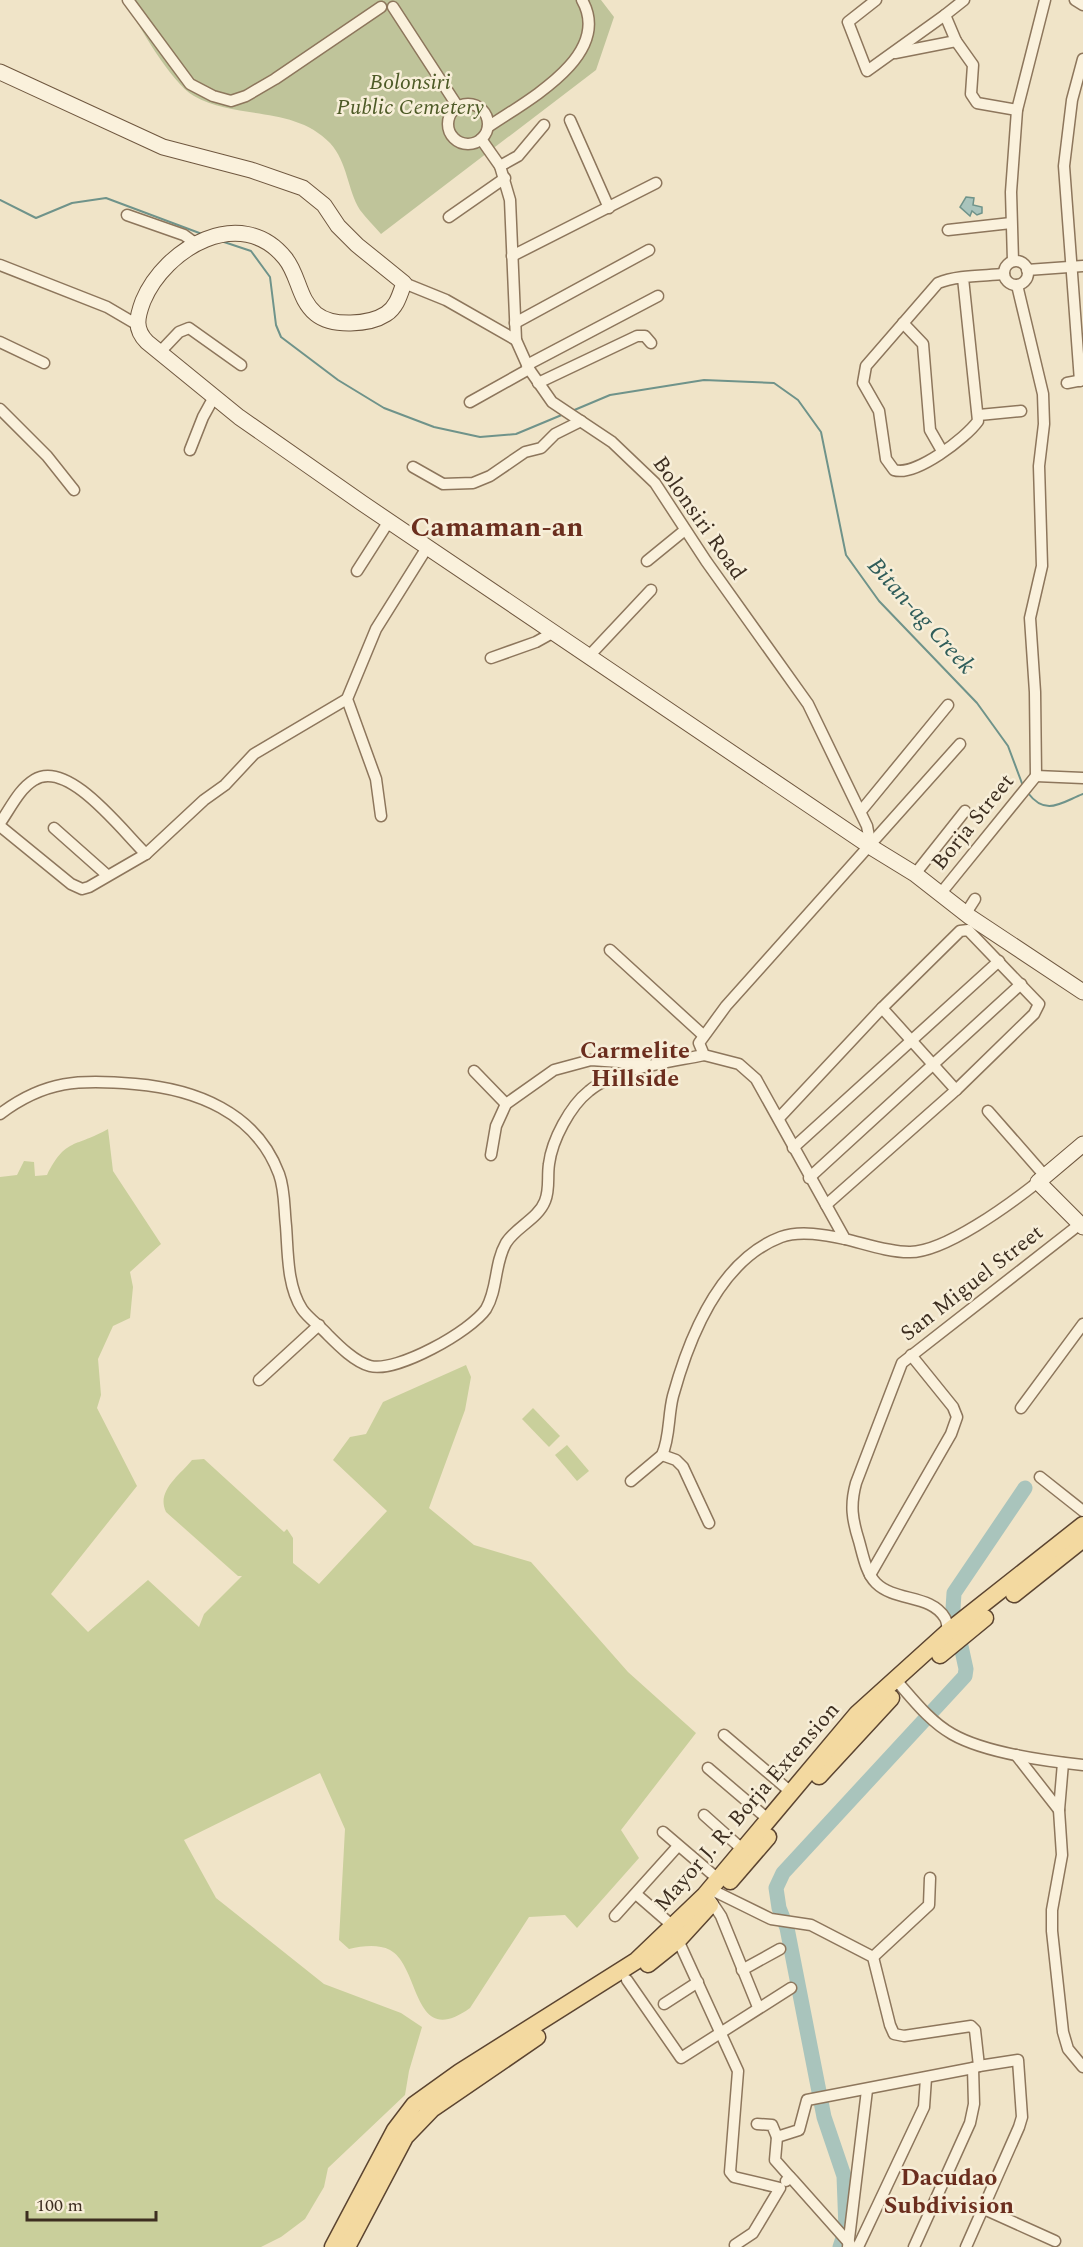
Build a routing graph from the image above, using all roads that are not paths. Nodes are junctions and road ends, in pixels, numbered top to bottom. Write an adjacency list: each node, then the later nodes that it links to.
1 (128, 0): 7 (street)
2 (582, 0): 19 (street)
3 (876, 0): 12 (street)
4 (964, 0): 10 (street)
5 (1045, 0): 16 (street)
6 (1076, 0): 9 (street)
7 (379, 4): 8 (street)
8 (394, 4): 15 (street)
9 (1083, 5)
10 (945, 15): 11 (street); 12 (street)
11 (956, 41): 12 (street); 16 (street)
12 (890, 54)
13 (1083, 59): 35 (street)
14 (0, 72): 39 (main road)
15 (458, 107): 19 (street); 20 (street)
16 (1017, 110): 27 (street)
17 (570, 120): 24 (street)
18 (544, 125): 21 (street)
19 (488, 128): 20 (street)
20 (481, 140): 21 (street, Bolonsiri Road)
21 (500, 166): 22 (street, Bolonsiri Road)
22 (505, 178): 26 (street); 31 (street, Bolonsiri Road)
23 (656, 183): 24 (street)
24 (609, 208): 31 (street)
25 (127, 215): 29 (street)
26 (448, 216)
27 (1011, 223): 28 (street); 32 (street)
28 (948, 230)
29 (203, 239): 39 (main road); 44 (main road)
30 (649, 250): 43 (street)
31 (512, 256): 43 (street, Bolonsiri Road)
32 (1013, 261): 36 (street); 37 (street)
33 (0, 265): 44 (street)
34 (1083, 266): 35 (street)
35 (1070, 268): 36 (street); 52 (street)
36 (1027, 270): 40 (street)
37 (1004, 274): 38 (street); 40 (street)
38 (963, 278): 42 (street); 59 (street)
39 (404, 283): 45 (street)
40 (1017, 285): 78 (street)
41 (658, 296): 51 (street)
42 (903, 322): 62 (street); 62 (street)
43 (515, 323): 45 (street, Bolonsiri Road)
44 (136, 324): 48 (main road)
45 (516, 340): 51 (street, Bolonsiri Road)
46 (0, 342): 49 (street)
47 (651, 343): 53 (street)
48 (160, 352): 50 (street); 55 (main road)
49 (44, 363)
50 (241, 365)
51 (528, 367): 53 (street, Bolonsiri Road); 56 (street)
52 (1082, 380): 54 (street)
53 (538, 383): 60 (street, Bolonsiri Road)
54 (1067, 383)
55 (214, 397): 61 (street); 65 (main road)
56 (470, 402)
57 (0, 409): 64 (street)
58 (1021, 411): 59 (street)
59 (979, 415): 62 (street)
60 (578, 419): 63 (street); 66 (street, Bolonsiri Road)
61 (190, 450)
62 (942, 451)
63 (413, 467)
64 (74, 490)
65 (389, 521): 67 (main road); 69 (street)
66 (685, 530): 68 (street); 79 (street, Bolonsiri Road)
67 (428, 546): 71 (main road); 74 (street)
68 (647, 561)
69 (357, 570)
70 (651, 590): 72 (street)
71 (554, 632): 72 (main road); 73 (street)
72 (590, 655): 84 (main road)
73 (491, 658)
74 (347, 699): 81 (street); 85 (street)
75 (948, 705): 79 (street)
76 (960, 744): 84 (street)
77 (1083, 778): 78 (street)
78 (1033, 779): 88 (street, Borja Street)
79 (861, 811): 84 (street, Bolonsiri Road)
80 (965, 811): 86 (street)
81 (381, 816)
82 (0, 824): 85 (street); 87 (street)
83 (54, 828): 87 (street)
84 (870, 840): 86 (main road); 96 (street)
85 (146, 854): 87 (street)
86 (915, 874): 88 (main road)
87 (107, 875)
88 (940, 893): 90 (main road)
89 (975, 899): 90 (street)
90 (970, 916): 94 (main road)
91 (610, 950): 96 (street)
92 (999, 962): 93 (street); 95 (street); 97 (street)
93 (1021, 984): 100 (street); 102 (street)
94 (1083, 992)
95 (882, 1008): 97 (street); 106 (street)
96 (704, 1035): 98 (street)
97 (910, 1040): 100 (street); 108 (street)
98 (704, 1055): 99 (street); 106 (street)
99 (653, 1065): 103 (street); 116 (street)
100 (933, 1065): 102 (street); 110 (street)
101 (474, 1071): 103 (street)
102 (956, 1090): 112 (street)
103 (506, 1104): 109 (street)
104 (988, 1111): 111 (street)
105 (0, 1114): 116 (street)
106 (779, 1118): 108 (street)
107 (1083, 1144): 111 (main road)
108 (793, 1148): 110 (street)
109 (491, 1155)
110 (809, 1178): 112 (street)
111 (1041, 1179): 113 (main road); 114 (street)
112 (826, 1206): 114 (street)
113 (1081, 1226): 117 (street, San Miguel Street)
114 (845, 1239): 120 (street)
115 (1083, 1324): 119 (street)
116 (319, 1325): 118 (street)
117 (911, 1355): 127 (street, San Miguel Street); 127 (street)
118 (260, 1380)
119 (1021, 1408)
120 (662, 1455): 122 (street); 124 (street)
121 (1040, 1477): 123 (street)
122 (631, 1481)
123 (1083, 1511)
124 (709, 1523)
125 (1083, 1525): 128 (main road, Mayor J. R. Borja Extension)
126 (1083, 1539): 128 (main road, Mayor J. R. Borja Extension)
127 (870, 1575): 129 (street)
128 (977, 1617): 129 (main road, Mayor J. R. Borja Extension)
129 (952, 1637): 130 (main road, Mayor J. R. Borja Extension)
130 (898, 1683): 132 (street); 136 (main road, Mayor J. R. Borja Extension)
131 (724, 1735): 137 (street)
132 (1016, 1755): 133 (street); 138 (street)
133 (1063, 1763): 134 (street); 138 (street)
134 (1083, 1765)
135 (708, 1768): 140 (street)
136 (808, 1781): 137 (main road, Mayor J. R. Borja Extension); 145 (main road, Mayor J. R. Borja Extension)
137 (792, 1793): 140 (main road, Mayor J. R. Borja Extension)
138 (1059, 1810): 160 (street)
139 (704, 1815): 143 (street)
140 (769, 1820): 143 (main road, Mayor J. R. Borja Extension)
141 (663, 1832): 142 (street)
142 (678, 1846): 145 (street); 146 (street)
143 (742, 1849): 145 (main road, Mayor J. R. Borja Extension)
144 (930, 1878): 150 (street)
145 (713, 1891): 148 (main road, Mayor J. R. Borja Extension); 150 (street); 152 (street)
146 (636, 1894): 147 (street); 148 (street)
147 (615, 1916)
148 (676, 1933): 151 (main road, Mayor J. R. Borja Extension); 154 (street)
149 (780, 1948): 152 (street)
150 (873, 1957): 159 (street)
151 (639, 1965): 153 (main road, Mayor J. R. Borja Extension); 161 (main road, Mayor J. R. Borja Extension)
152 (742, 1970): 157 (street)
153 (627, 1980): 158 (street); 161 (main road, Mayor J. R. Borja Extension)
154 (698, 1982): 156 (street); 158 (street)
155 (791, 1988): 157 (street)
156 (664, 2004)
157 (758, 2007): 158 (street)
158 (721, 2034): 167 (street)
159 (976, 2067): 162 (street); 168 (street); 174 (street)
160 (1083, 2067)
161 (464, 2077): 172 (main road, Mayor J. R. Borja Extension); 173 (main road, Mayor J. R. Borja Extension)
162 (926, 2078): 163 (street); 170 (street)
163 (867, 2090): 165 (street); 170 (street)
164 (757, 2124): 165 (street)
165 (777, 2137): 166 (street)
166 (790, 2177): 167 (street); 170 (street)
167 (780, 2188): 171 (street)
168 (984, 2209): 169 (street); 175 (street)
169 (1055, 2241)
170 (849, 2242)
171 (735, 2245)
172 (333, 2247)
173 (347, 2247)
174 (914, 2247)
175 (966, 2247)

